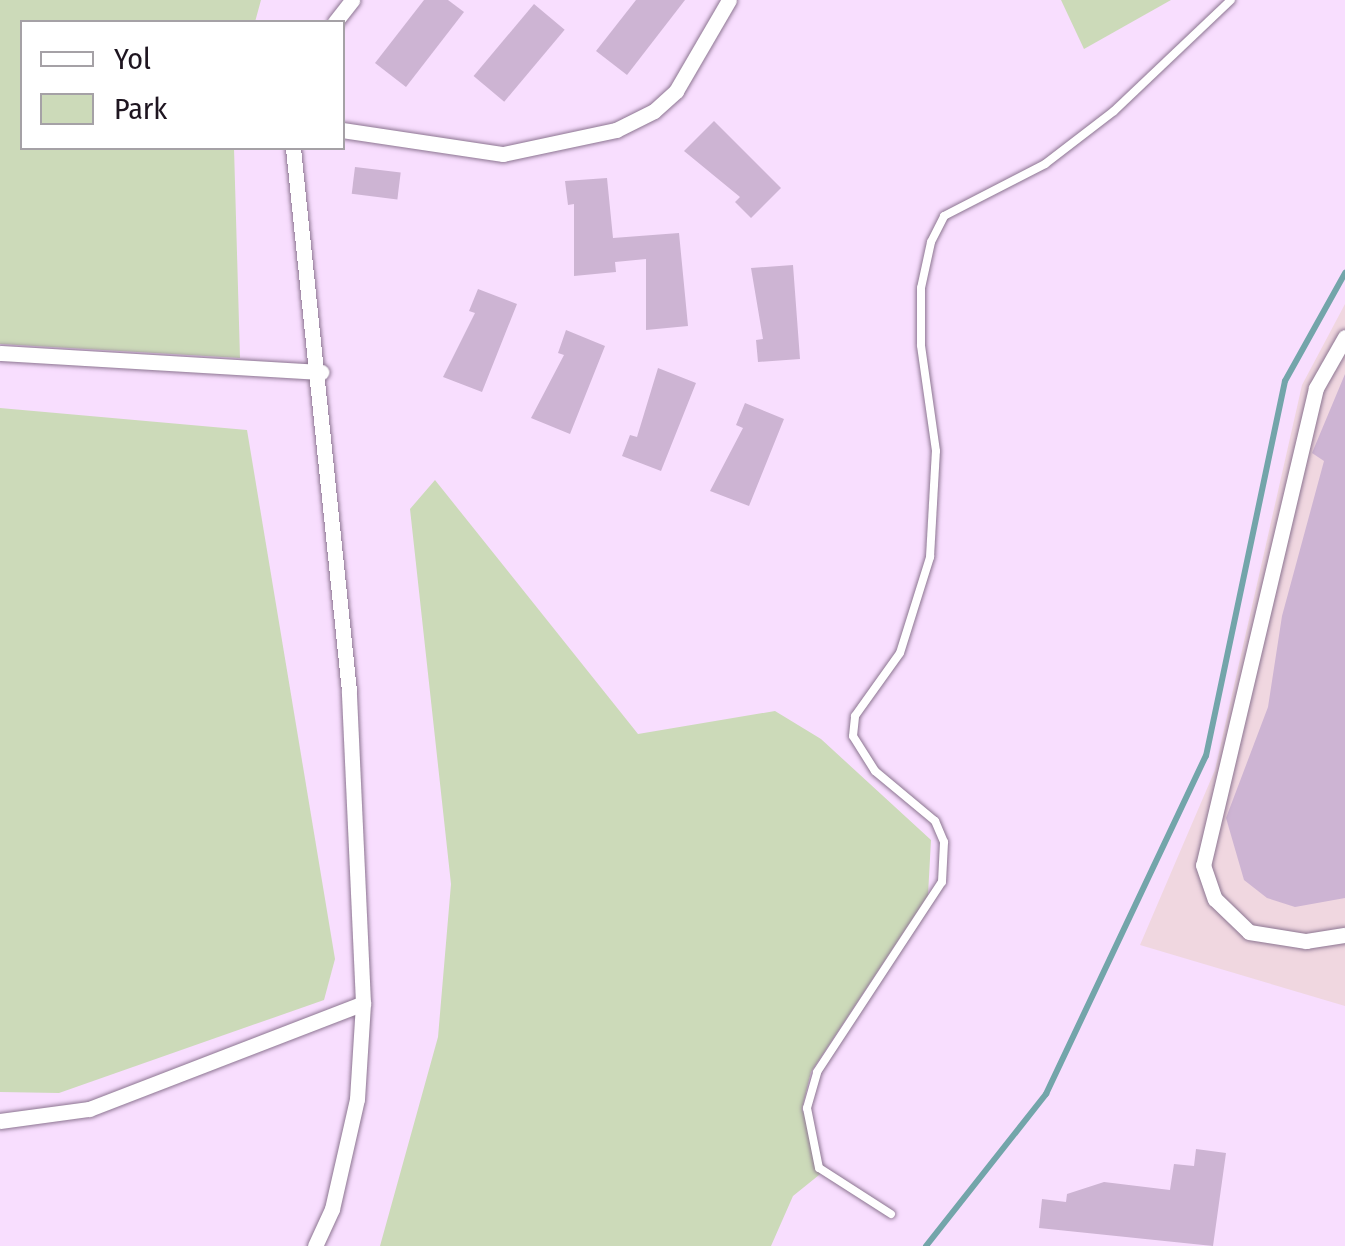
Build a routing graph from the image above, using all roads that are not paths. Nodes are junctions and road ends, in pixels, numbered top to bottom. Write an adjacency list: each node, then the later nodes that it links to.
1 (352, 0): 4 (street)
2 (729, 0): 5 (street)
3 (1231, 0): 13 (lane)
4 (337, 20)
5 (345, 130)
6 (294, 150): 9 (street)
7 (1345, 336): 10 (street)
8 (0, 353): 9 (street)
9 (321, 372): 11 (street)
10 (1345, 935)
11 (363, 1003): 12 (street); 14 (street)
12 (0, 1121)
13 (890, 1214)
14 (315, 1246)

